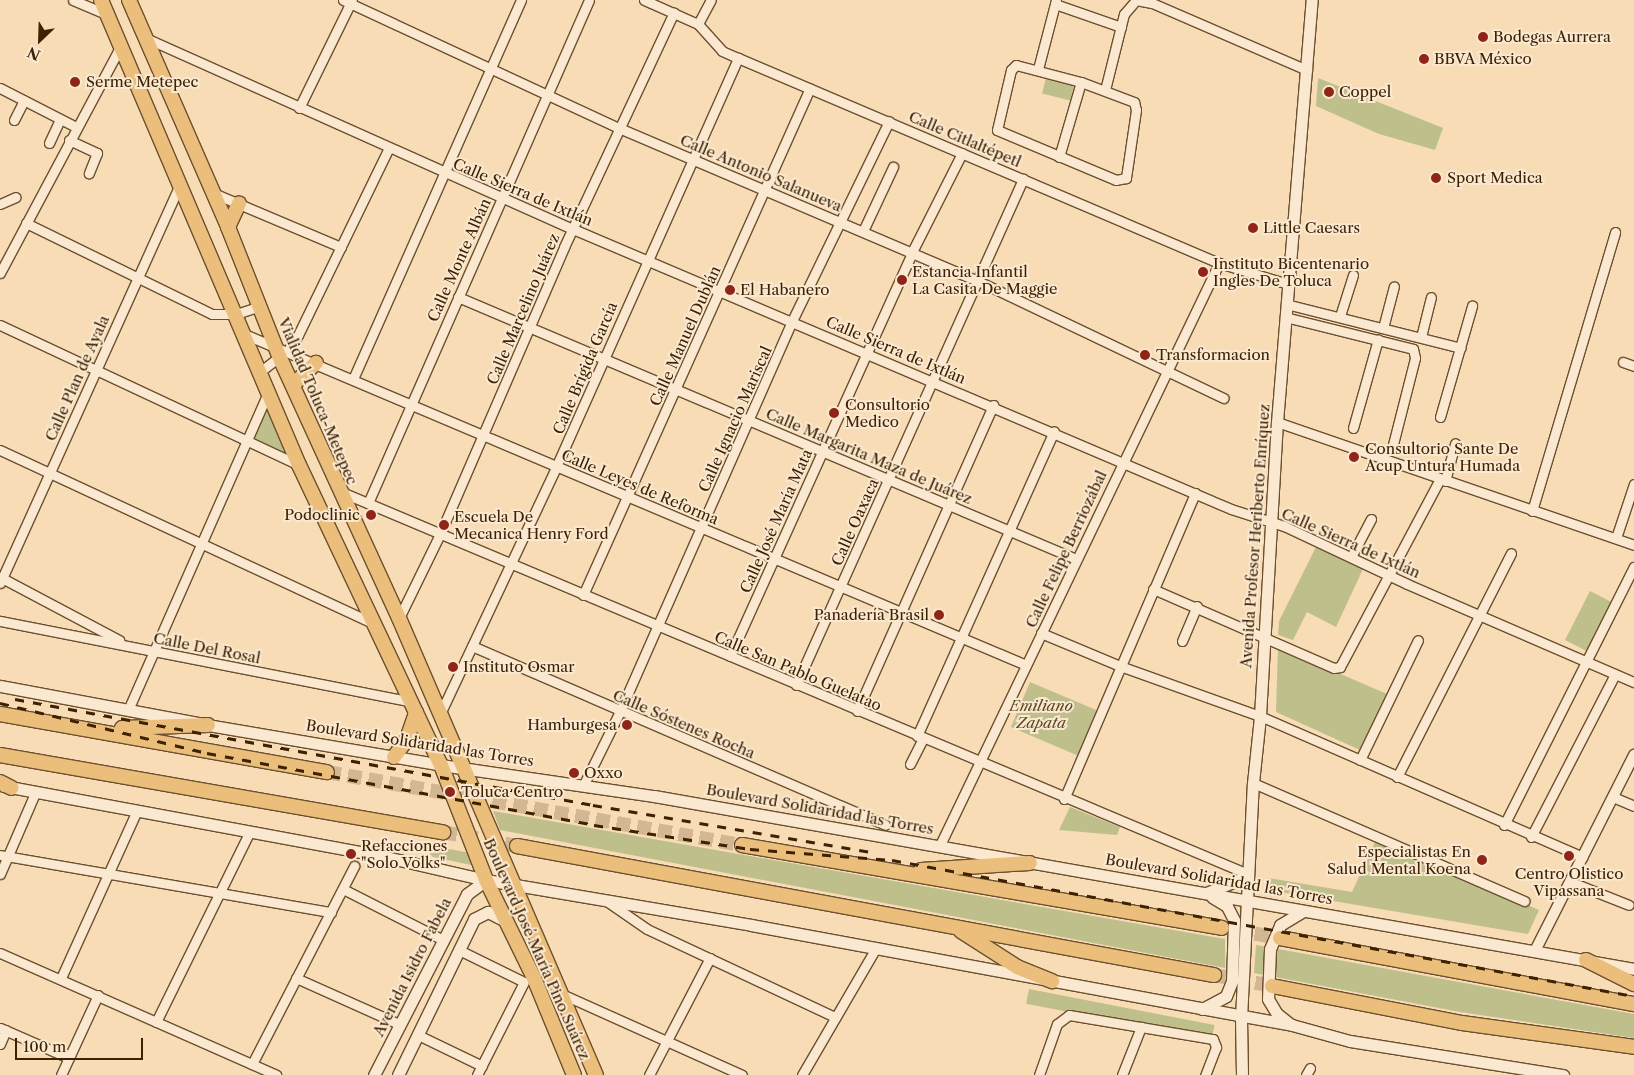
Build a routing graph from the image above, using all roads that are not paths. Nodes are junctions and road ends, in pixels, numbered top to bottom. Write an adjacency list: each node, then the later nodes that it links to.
1 (73, 0): 13 (street)
2 (101, 0): 13 (highway)
3 (129, 0): 16 (highway, Vialidad Toluca-Metepec)
4 (521, 0): 19 (street)
5 (589, 0): 26 (street, Calle Monte Albán)
6 (644, 0): 10 (street, Calle Citlaltépetl)
7 (711, 0): 14 (street)
8 (1312, 0): 21 (main road, Avenida Profesor Heriberto Enríquez)
9 (349, 1): 19 (street, Calle Antonio Salanueva); 28 (street)
10 (654, 2): 12 (street, Calle Citlaltépetl)
11 (1056, 2): 15 (street); 20 (street)
12 (674, 12): 14 (street, Calle Citlaltépetl); 33 (street, Calle Marcelino Juárez)
13 (109, 15): 17 (highway)
14 (698, 24): 18 (street, Calle Citlaltépetl)
15 (1121, 26): 21 (street); 25 (street)
16 (148, 39): 28 (street, Calle Sierra de Ixtlán); 46 (highway, Vialidad Toluca-Metepec)
17 (122, 44): 32 (street); 44 (highway)
18 (738, 58): 24 (street, Calle Citlaltépetl); 39 (street, Calle Brígida García)
19 (490, 69): 26 (street, Calle Antonio Salanueva); 41 (street)
20 (1038, 69): 22 (street); 38 (street)
21 (1307, 70): 65 (main road, Avenida Profesor Heriberto Enríquez)
22 (1081, 82): 25 (street); 38 (street)
23 (0, 88): 27 (street)
24 (810, 88): 31 (street, Calle Citlaltépetl); 45 (street, Calle Manuel Dublán)
25 (1105, 90): 38 (street)
26 (547, 94): 33 (street, Calle Antonio Salanueva); 48 (street, Calle Monte Albán)
27 (24, 100): 29 (street); 30 (street)
28 (299, 108): 36 (street, Calle Sierra de Ixtlán)
29 (60, 119): 32 (street); 35 (street)
30 (14, 120)
31 (889, 121): 37 (street, Calle Citlaltépetl); 51 (street, Calle Ignacio Mariscal)
32 (76, 127): 34 (street)
33 (619, 128): 39 (street, Calle Antonio Salanueva); 54 (street, Calle Marcelino Juárez)
34 (69, 140): 42 (street); 52 (street)
35 (49, 143)
36 (390, 148): 41 (street, Calle Sierra de Ixtlán); 57 (street)
37 (962, 153): 43 (street, Calle Citlaltépetl); 58 (street, Calle José María Mata)
38 (1059, 157)
39 (693, 159): 45 (street, Calle Antonio Salanueva); 59 (street, Calle Brígida García)
40 (892, 167): 55 (street)
41 (443, 172): 48 (street, Calle Sierra de Ixtlán); 93 (street)
42 (89, 173)
43 (1023, 179): 60 (street, Calle Citlaltépetl); 64 (street, Calle Oaxaca)
44 (180, 184): 63 (street, Calle Plan de Ayala); 73 (highway)
45 (765, 188): 51 (street, Calle Antonio Salanueva); 67 (street, Calle Manuel Dublán)
46 (214, 193): 49 (street); 53 (highway, Vialidad Toluca-Metepec)
47 (16, 197): 50 (street)
48 (502, 197): 54 (street, Calle Sierra de Ixtlán); 68 (street, Calle Monte Albán)
49 (239, 203): 53 (highway); 57 (street)
50 (0, 204)
51 (840, 221): 55 (street, Calle Antonio Salanueva); 76 (street, Calle Ignacio Mariscal)
52 (26, 223): 61 (street); 63 (street)
53 (228, 227): 71 (highway, Vialidad Toluca-Metepec)
54 (573, 228): 59 (street, Calle Sierra de Ixtlán); 78 (street, Calle Marcelino Juárez)
55 (863, 231): 58 (street, Calle Antonio Salanueva)
56 (1615, 232): 124 (street)
57 (341, 247): 84 (street)
58 (912, 252): 64 (street, Calle Antonio Salanueva); 85 (street, Calle José María Mata)
59 (647, 259): 67 (street, Calle Sierra de Ixtlán); 86 (street, Calle Brígida García)
60 (1219, 263): 65 (street, Calle Citlaltépetl); 91 (street, Calle Felipe Berriozábal)
61 (0, 273)
62 (1353, 275): 74 (street)
63 (136, 276): 73 (street); 92 (street, Calle Plan de Ayala)
64 (978, 281): 91 (street, Calle Antonio Salanueva); 94 (street, Calle Oaxaca)
65 (1288, 284): 70 (main road, Avenida Profesor Heriberto Enríquez)
66 (1394, 286): 79 (street)
67 (721, 290): 76 (street, Calle Sierra de Ixtlán); 96 (street, Calle Manuel Dublán)
68 (458, 297): 78 (street, Calle Margarita Maza de Juárez); 99 (street, Calle Monte Albán)
69 (1431, 297): 81 (street)
70 (1286, 304): 74 (street); 75 (main road, Avenida Profesor Heriberto Enríquez)
71 (260, 306): 73 (street); 84 (highway, Vialidad Toluca-Metepec)
72 (1472, 306): 83 (street)
73 (236, 314): 80 (highway)
74 (1340, 316): 79 (street)
75 (1286, 317): 82 (street); 103 (main road, Avenida Profesor Heriberto Enríquez)
76 (792, 321): 85 (street, Calle Sierra de Ixtlán); 102 (street, Calle Ignacio Mariscal)
77 (0, 325): 92 (street)
78 (530, 328): 86 (street, Calle Margarita Maza de Juárez); 106 (street, Calle Marcelino Juárez)
79 (1383, 328): 81 (street)
80 (244, 334): 84 (street, Calle Leyes de Reforma); 90 (highway)
81 (1421, 337): 83 (street)
82 (1378, 339): 104 (street); 109 (street)
83 (1461, 348): 101 (street)
84 (281, 350): 88 (street, Calle Leyes de Reforma); 90 (street); 95 (highway, Vialidad Toluca-Metepec)
85 (866, 353): 94 (street, Calle Sierra de Ixtlán); 111 (street, Calle José María Mata)
86 (603, 359): 96 (street, Calle Margarita Maza de Juárez); 114 (street, Calle Brígida García)
87 (1623, 362): 89 (street)
88 (316, 363): 93 (street, Calle Leyes de Reforma); 95 (highway)
89 (1634, 366)
90 (261, 371): 97 (highway)
91 (1167, 371): 98 (street, Calle Antonio Salanueva); 112 (street, Calle Felipe Berriozábal)
92 (95, 372): 107 (street); 115 (street, Calle Plan de Ayala)
93 (353, 379): 99 (street, Calle Leyes de Reforma)
94 (932, 380): 100 (street, Calle Sierra de Ixtlán); 116 (street, Calle Oaxaca)
95 (293, 385): 119 (highway, Vialidad Toluca-Metepec)
96 (678, 389): 102 (street, Calle Margarita Maza de Juárez); 121 (street, Calle Manuel Dublán)
97 (269, 390): 107 (street); 113 (highway)
98 (1223, 398)
99 (410, 404): 106 (street, Calle Leyes de Reforma); 122 (street, Calle Monte Albán)
100 (993, 405): 105 (street, Calle Sierra de Ixtlán); 123 (street)
101 (1440, 417)
102 (749, 420): 111 (street, Calle Margarita Maza de Juárez); 127 (street, Calle Ignacio Mariscal)
103 (1277, 422): 117 (street); 126 (main road, Avenida Profesor Heriberto Enríquez)
104 (1353, 428)
105 (1054, 431): 112 (street, Calle Sierra de Ixtlán); 128 (street)
106 (483, 435): 114 (street, Calle Leyes de Reforma); 129 (street, Calle Marcelino Juárez)
107 (248, 442): 113 (street); 131 (street)
108 (1455, 442): 117 (street)
109 (1393, 444)
110 (0, 450): 115 (street)
111 (822, 452): 116 (street, Calle Margarita Maza de Juárez); 135 (street, Calle José María Mata)
112 (1123, 461): 120 (street, Calle Sierra de Ixtlán); 136 (street, Calle Felipe Berriozábal)
113 (300, 465): 149 (highway)
114 (556, 467): 121 (street, Calle Leyes de Reforma); 137 (street, Calle Brígida García)
115 (50, 474): 131 (street); 140 (street, Calle Plan de Ayala)
116 (889, 479): 123 (street, Calle Margarita Maza de Juárez); 141 (street, Calle Oaxaca)
117 (1443, 480): 124 (street); 139 (street)
118 (1634, 484): 130 (street)
119 (339, 491): 122 (street, Calle San Pablo Guelatao); 147 (highway, Vialidad Toluca-Metepec)
120 (1196, 493): 126 (street, Calle Sierra de Ixtlán); 142 (street)
121 (630, 496): 127 (street, Calle Leyes de Reforma); 143 (street, Calle Manuel Dublán)
122 (368, 503): 129 (street, Calle San Pablo Guelatao)
123 (948, 504): 128 (street, Calle Margarita Maza de Juárez); 145 (street)
124 (1532, 511): 130 (street)
125 (1371, 519): 134 (street)
126 (1271, 522): 134 (street, Calle Sierra de Ixtlán); 152 (main road, Avenida Profesor Heriberto Enríquez)
127 (702, 528): 135 (street, Calle Leyes de Reforma); 150 (street, Calle Ignacio Mariscal)
128 (1010, 530): 136 (street, Calle Margarita Maza de Juárez); 153 (street)
129 (440, 534): 137 (street, Calle San Pablo Guelatao); 147 (street, Calle Marcelino Juárez)
130 (1616, 538): 132 (street)
131 (203, 543): 149 (street); 158 (street)
132 (1634, 545)
133 (1511, 553): 146 (street)
134 (1351, 557): 139 (street, Calle Sierra de Ixtlán)
135 (774, 559): 141 (street, Calle Leyes de Reforma); 159 (street, Calle José María Mata)
136 (1076, 559): 151 (street, Calle Felipe Berriozábal)
137 (512, 563): 143 (street, Calle San Pablo Guelatao); 157 (street, Calle Brígida García)
138 (1634, 568): 160 (street)
139 (1389, 576): 146 (street, Calle Sierra de Ixtlán); 152 (street)
140 (1, 580): 156 (street)
141 (840, 586): 145 (street, Calle Leyes de Reforma); 165 (street, Calle Oaxaca)
142 (1153, 588): 144 (street); 162 (street)
143 (584, 595): 150 (street, Calle San Pablo Guelatao)
144 (1197, 606): 152 (street); 154 (street)
145 (901, 612): 153 (street, Calle Leyes de Reforma); 170 (street)
146 (1480, 615): 160 (street, Calle Sierra de Ixtlán); 186 (street)
147 (399, 618): 172 (highway, Vialidad Toluca-Metepec)
148 (0, 620): 156 (street, Calle Del Rosal)
149 (373, 623): 167 (highway)
150 (658, 626): 159 (street, Calle San Pablo Guelatao); 169 (street, Calle Ignacio Mariscal)
151 (1041, 633): 161 (street, Calle Felipe Berriozábal); 162 (street)
152 (1265, 635): 173 (main road, Avenida Profesor Heriberto Enríquez)
153 (962, 638): 161 (street, Calle Leyes de Reforma); 176 (street)
154 (1182, 640)
155 (1418, 640): 180 (street)
156 (126, 644): 158 (street, Calle Del Rosal)
157 (472, 646): 169 (street, Calle Sóstenes Rocha); 172 (street, Calle Brígida García)
158 (154, 652): 167 (street, Calle Del Rosal); 168 (street)
159 (730, 656): 165 (street, Calle San Pablo Guelatao)
160 (1588, 662): 163 (street, Calle Sierra de Ixtlán); 196 (street)
161 (1026, 665): 181 (street, Calle Felipe Berriozábal)
162 (1120, 666): 173 (street); 192 (street)
163 (1615, 674): 164 (street, Calle Sierra de Ixtlán); 200 (street)
164 (1634, 682)
165 (796, 685): 170 (street, Calle San Pablo Guelatao)
166 (0, 686): 168 (main road, Boulevard Solidaridad las Torres)
167 (413, 707): 179 (highway); 183 (highway)
168 (128, 710): 174 (main road, Boulevard Solidaridad las Torres)
169 (620, 711): 188 (street, Calle Ignacio Mariscal); 197 (street, Calle Sóstenes Rocha)
170 (857, 711): 176 (street, Calle San Pablo Guelatao)
171 (0, 714): 175 (highway)
172 (440, 714): 184 (highway, Vialidad Toluca-Metepec)
173 (1260, 716): 180 (street); 187 (main road, Avenida Profesor Heriberto Enríquez)
174 (208, 725): 175 (highway); 179 (main road, Boulevard Solidaridad las Torres)
175 (87, 727): 185 (highway)
176 (920, 737): 181 (street, Calle San Pablo Guelatao); 182 (street)
177 (0, 755): 198 (highway)
178 (1634, 755): 191 (street)
179 (394, 757): 183 (main road, Boulevard Solidaridad las Torres)
180 (1360, 760): 186 (street)
181 (979, 762): 192 (street, Calle San Pablo Guelatao); 203 (street, Calle Felipe Berriozábal)
182 (910, 764)
183 (441, 765): 184 (main road, Boulevard Solidaridad las Torres); 212 (highway, Boulevard José María Pino Suárez)
184 (462, 768): 188 (main road, Boulevard Solidaridad las Torres); 195 (highway, Vialidad Toluca-Metepec)
185 (327, 772)
186 (1397, 777): 196 (street)
187 (1253, 783): 211 (main road, Avenida Profesor Heriberto Enríquez); 220 (street)
188 (584, 784): 203 (main road, Boulevard Solidaridad las Torres)
189 (4, 785): 190 (main road)
190 (36, 793): 194 (main road); 204 (street)
191 (1613, 797): 193 (street); 205 (street)
192 (1064, 799): 211 (street, Calle San Pablo Guelatao)
193 (1634, 806)
194 (136, 813): 199 (main road); 210 (street)
195 (483, 813): 214 (highway, Boulevard José María Pino Suárez)
196 (1504, 824): 200 (street)
197 (885, 825)
198 (443, 832)
199 (249, 833): 212 (main road); 216 (street)
200 (1531, 837): 205 (street)
201 (742, 845): 208 (highway)
202 (517, 846): 225 (highway)
203 (939, 847): 206 (main road, Boulevard Solidaridad las Torres)
204 (4, 856): 209 (street); 210 (street)
205 (1583, 857): 213 (street)
206 (1030, 862): 208 (highway); 217 (main road, Boulevard Solidaridad las Torres)
207 (354, 866): 215 (street)
208 (882, 869): 226 (highway)
209 (0, 874)
210 (109, 874): 216 (street); 237 (street)
211 (1248, 875): 217 (main road); 219 (main road, Avenida Profesor Heriberto Enríquez)
212 (486, 880): 214 (main road); 224 (highway, Boulevard José María Pino Suárez); 228 (main road, Avenida Isidro Fabela)
213 (1570, 882): 221 (street); 231 (street)
214 (514, 885): 218 (main road); 242 (highway, Boulevard José María Pino Suárez)
215 (343, 889): 223 (street); 228 (street)
216 (220, 894): 223 (street); 248 (street)
217 (1206, 894): 219 (main road, Boulevard Solidaridad las Torres); 245 (main road)
218 (606, 900): 229 (main road); 233 (street)
219 (1247, 900): 222 (main road, Boulevard Solidaridad las Torres); 247 (main road, Avenida Profesor Heriberto Enríquez)
220 (1525, 901)
221 (1629, 905)
222 (1303, 911): 231 (main road, Boulevard Solidaridad las Torres); 250 (main road)
223 (330, 912): 238 (street)
224 (508, 922): 230 (main road); 267 (highway, Boulevard José María Pino Suárez)
225 (937, 923): 236 (highway); 239 (highway)
226 (1222, 928)
227 (1280, 938): 244 (highway)
228 (443, 940): 249 (main road, Avenida Isidro Fabela)
229 (876, 948): 239 (main road); 246 (street)
230 (460, 950): 253 (main road); 259 (street)
231 (1535, 951): 234 (main road, Boulevard Solidaridad las Torres)
232 (0, 953): 237 (street)
233 (710, 958): 246 (street); 254 (street)
234 (1586, 960): 235 (main road, Boulevard Solidaridad las Torres); 240 (highway)
235 (1634, 969)
236 (1214, 976)
237 (61, 978): 243 (street)
238 (296, 978): 249 (street); 258 (street)
239 (1052, 982): 245 (main road)
240 (1634, 984)
241 (1272, 986): 256 (highway)
242 (564, 994): 254 (street); 268 (highway, Boulevard José María Pino Suárez)
243 (98, 995): 248 (street); 257 (street)
244 (1634, 1004)
245 (1202, 1009): 247 (main road)
246 (835, 1017): 271 (street)
247 (1241, 1018): 250 (main road); 275 (main road, Avenida Profesor Heriberto Enríquez)
248 (156, 1022): 258 (street)
249 (399, 1024): 264 (main road, Avenida Isidro Fabela)
250 (1292, 1025): 260 (main road)
251 (1140, 1027): 272 (street); 273 (street); 274 (street)
252 (3, 1029): 255 (street); 257 (street)
253 (418, 1034): 259 (street); 265 (main road)
254 (666, 1041): 269 (street); 270 (street)
255 (0, 1044)
256 (1634, 1047)
257 (69, 1058): 262 (street)
258 (252, 1064): 263 (street)
259 (482, 1066): 266 (street)
260 (1522, 1071): 261 (main road)
261 (1556, 1074)
262 (61, 1075)
263 (276, 1075)
264 (374, 1075)
265 (398, 1075)
266 (478, 1075)
267 (574, 1075)
268 (596, 1075)
269 (649, 1075)
270 (742, 1075)
271 (802, 1075)
272 (1039, 1075)
273 (1122, 1075)
274 (1205, 1075)
275 (1242, 1075)

